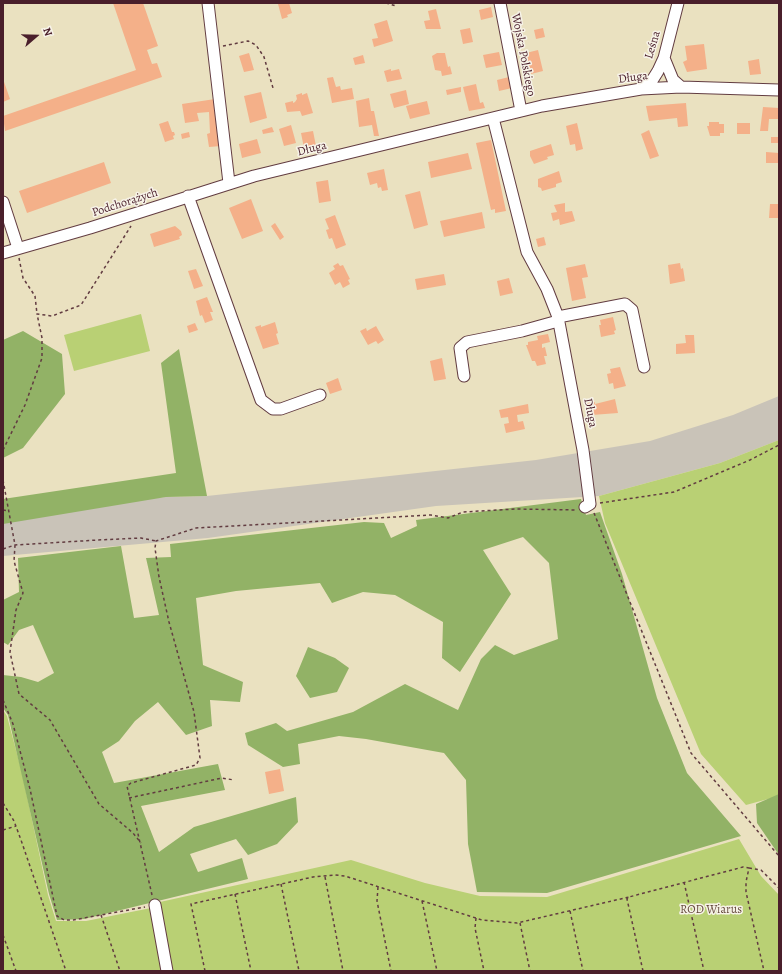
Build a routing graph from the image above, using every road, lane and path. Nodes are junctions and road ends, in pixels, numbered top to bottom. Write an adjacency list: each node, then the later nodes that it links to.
1 (208, 3): 6 (street)
2 (386, 3): 5 (path)
3 (500, 3): 12 (street, Wojska Polskiego)
4 (678, 3): 7 (street, Leśna)
5 (396, 6)
6 (212, 48): 9 (path); 15 (street)
7 (664, 58): 8 (street); 10 (street, Leśna)
8 (681, 87): 10 (street, Długa); 11 (street, Długa)
9 (273, 88)
10 (641, 89): 12 (street, Długa)
11 (779, 90)
12 (521, 111): 13 (street, Długa)
13 (493, 118): 14 (street, Długa); 22 (street, Długa)
14 (254, 176): 15 (street, Podchorążych)
15 (229, 183): 16 (street, Podchorążych)
16 (188, 196): 18 (street, Podchorążych); 25 (street)
17 (3, 202): 19 (street)
18 (138, 213): 19 (street, Podchorążych); 21 (path)
19 (18, 248): 20 (street, Podchorążych); 21 (path)
20 (3, 253)
21 (38, 314): 27 (path)
22 (558, 319): 23 (street); 24 (street); 29 (street, Długa)
23 (644, 367)
24 (464, 376)
25 (320, 395)
26 (779, 446): 29 (path)
27 (3, 450)
28 (3, 480): 31 (path)
29 (588, 502): 32 (path); 42 (path)
30 (3, 510): 31 (path)
31 (8, 510): 33 (path)
32 (156, 541): 33 (path); 37 (path)
33 (15, 545): 34 (path); 41 (path)
34 (3, 549)
35 (3, 700): 54 (path)
36 (234, 780): 37 (path)
37 (129, 798): 41 (path)
38 (3, 803): 39 (path)
39 (16, 826): 40 (path); 59 (path)
40 (3, 830)
41 (142, 844): 52 (path)
42 (779, 856)
43 (749, 868): 45 (path); 48 (path); 73 (path)
44 (325, 876): 46 (path); 47 (path); 65 (path)
45 (684, 882): 50 (path); 72 (path)
46 (281, 884): 49 (path); 64 (path)
47 (378, 887): 51 (path); 66 (path)
48 (779, 888)
49 (235, 894): 62 (path); 63 (path)
50 (629, 897): 53 (path); 71 (path)
51 (422, 901): 55 (path); 67 (path)
52 (155, 906): 54 (path); 61 (street)
53 (570, 911): 56 (path); 70 (path)
54 (101, 914): 60 (path)
55 (476, 918): 56 (path); 68 (path)
56 (520, 923): 69 (path)
57 (3, 935): 58 (path)
58 (16, 971)
59 (66, 971)
60 (120, 971)
61 (167, 971)
62 (205, 971)
63 (251, 971)
64 (299, 971)
65 (343, 971)
66 (391, 971)
67 (437, 971)
68 (484, 971)
69 (530, 971)
70 (583, 971)
71 (643, 971)
72 (704, 971)
73 (764, 971)

